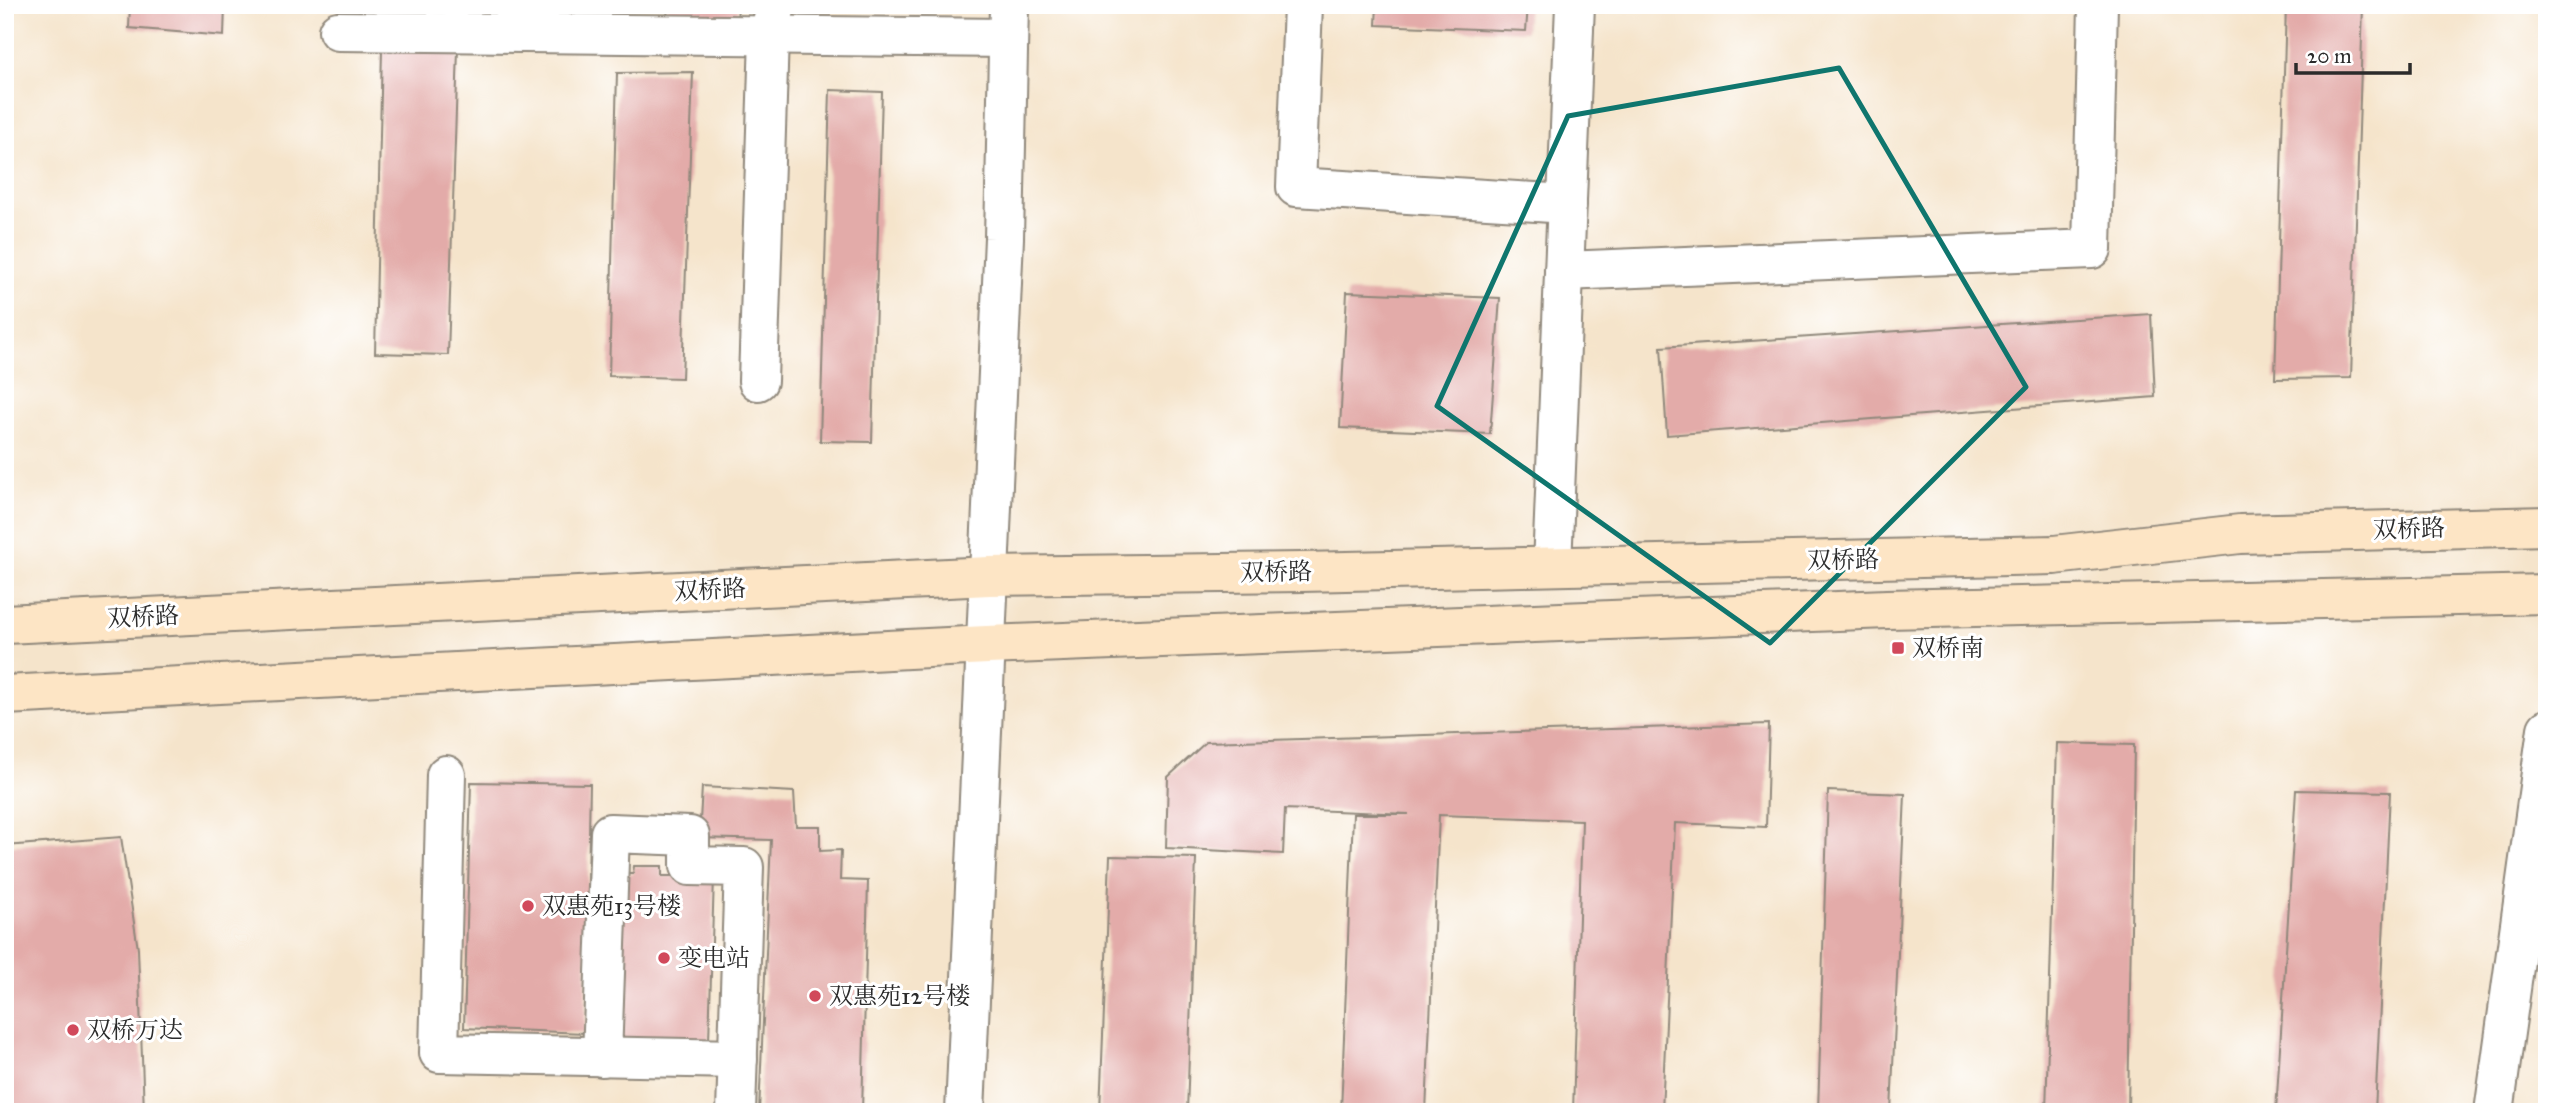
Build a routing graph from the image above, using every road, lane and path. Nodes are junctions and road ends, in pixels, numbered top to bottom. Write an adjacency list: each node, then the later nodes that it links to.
1 (1303, 5): 7 (street)
2 (1575, 5): 7 (street)
3 (2098, 5): 8 (street)
4 (772, 20): 5 (street); 6 (street); 9 (street)
5 (1008, 21): 12 (street)
6 (338, 31)
7 (1567, 204): 8 (street)
8 (1564, 271): 11 (street)
9 (758, 381)
10 (2547, 526): 11 (main road, 双桥路)
11 (1552, 566): 12 (main road, 双桥路)
12 (989, 576): 14 (main road, 双桥路); 15 (street)
13 (2547, 594): 15 (main road, 双桥路)
14 (5, 624)
15 (987, 645): 16 (main road, 双桥路); 22 (street)
16 (5, 695)
17 (2547, 729): 23 (street)
18 (446, 775): 19 (street)
19 (603, 1057): 20 (street); 20 (street)
20 (738, 1059): 21 (street)
21 (736, 1112)
22 (965, 1112)
23 (2494, 1112)

